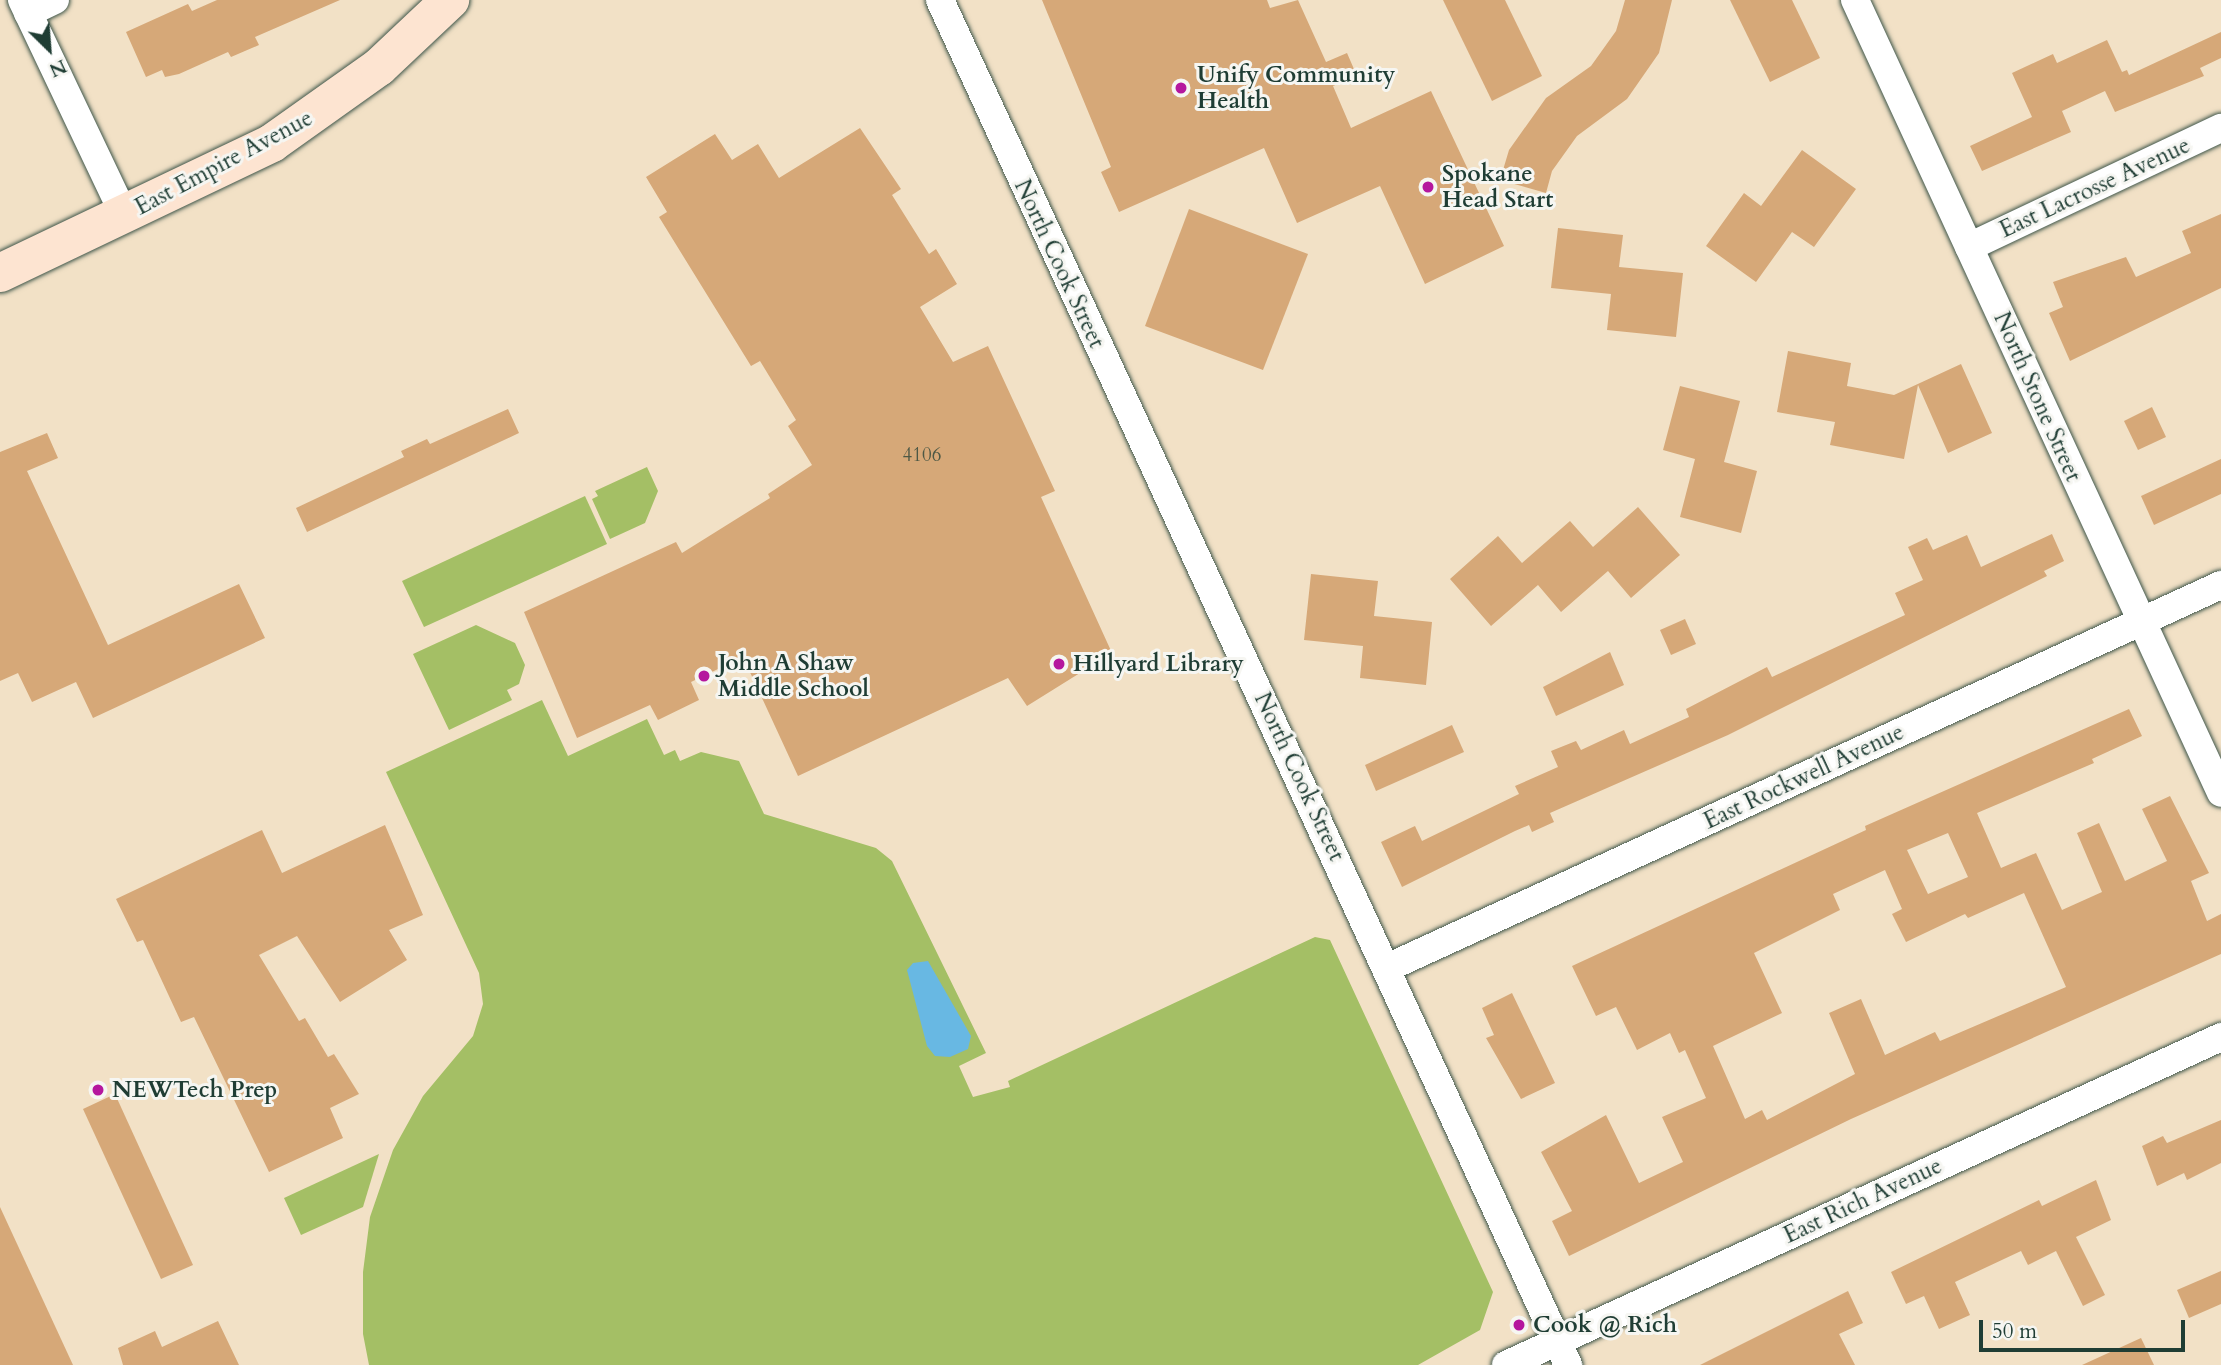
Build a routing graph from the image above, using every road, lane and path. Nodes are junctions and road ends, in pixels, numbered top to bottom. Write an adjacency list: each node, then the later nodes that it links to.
1 (55, 0): 5 (street)
2 (450, 0): 7 (street, East Empire Avenue)
3 (940, 0): 13 (street, North Cook Street)
4 (1855, 0): 8 (street, North Stone Street)
5 (25, 7): 7 (street)
6 (2221, 128): 8 (street, East Lacrosse Avenue)
7 (124, 215): 9 (street, East Empire Avenue)
8 (1969, 247): 11 (street, North Stone Street)
9 (0, 273)
10 (2221, 585): 11 (street, East Rockwell Avenue)
11 (2140, 623): 12 (street, North Stone Street); 13 (street, East Rockwell Avenue)
12 (2221, 793)
13 (1387, 968): 15 (street, North Cook Street)
14 (2221, 1037): 15 (street, East Rich Avenue)
15 (1563, 1353): 16 (street, East Rich Avenue)
16 (1506, 1365)

